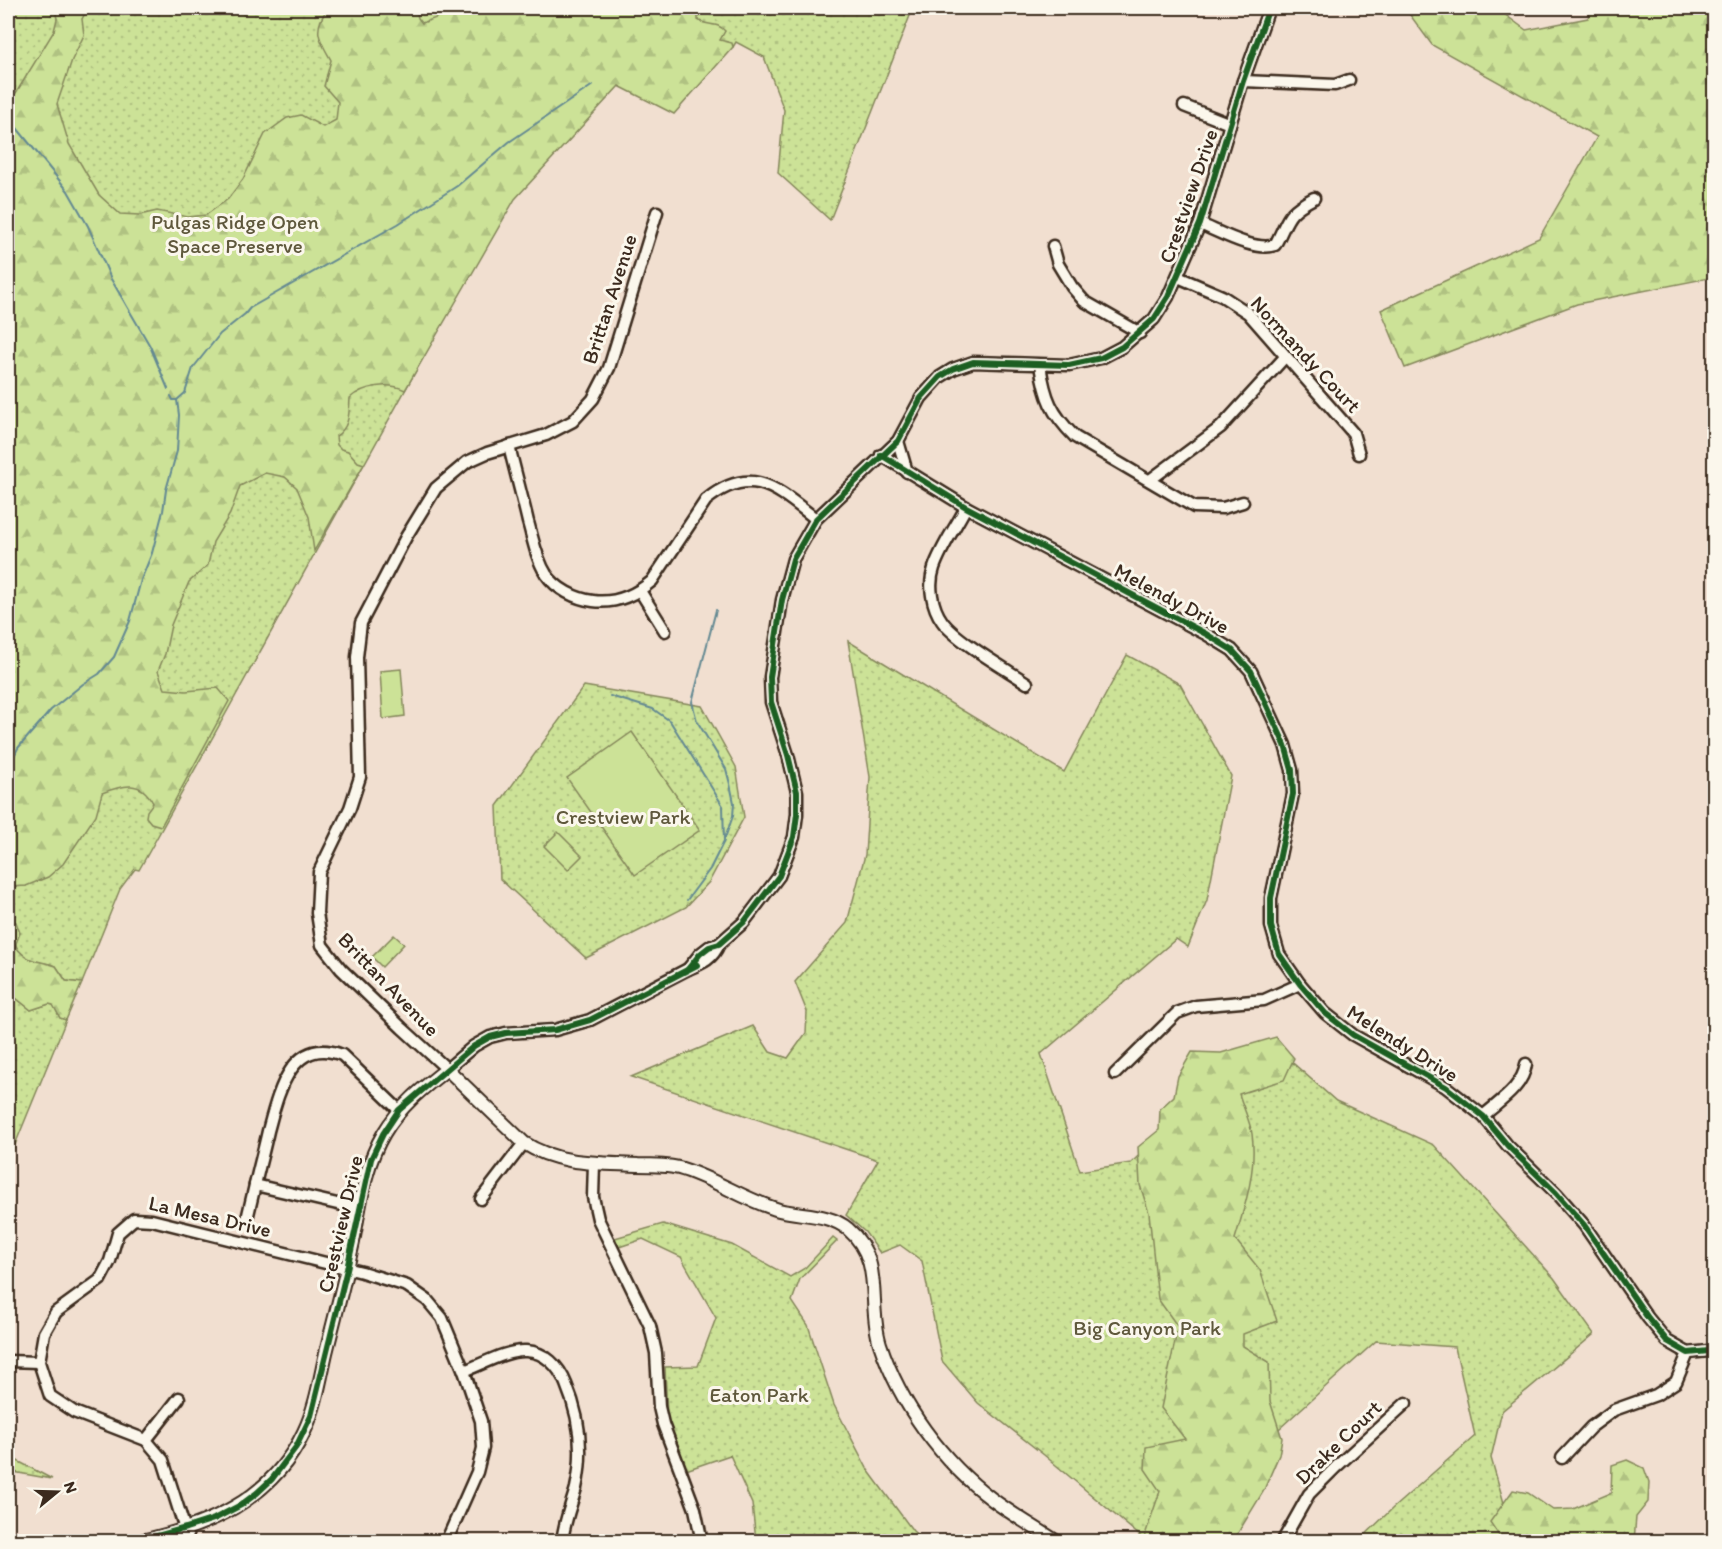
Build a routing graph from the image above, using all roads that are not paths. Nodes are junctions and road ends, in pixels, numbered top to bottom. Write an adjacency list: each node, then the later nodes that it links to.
1 (1269, 8): 3 (street, Crestview Drive)
2 (1349, 80): 3 (street)
3 (1243, 81): 5 (street, Crestview Drive)
4 (1184, 106): 5 (street)
5 (1230, 124): 8 (street, Crestview Drive)
6 (1314, 198): 8 (street)
7 (657, 212): 15 (street, Brittan Avenue)
8 (1200, 224): 10 (street, Crestview Drive)
9 (1053, 246): 11 (street)
10 (1178, 277): 11 (street, Crestview Drive); 12 (street, Normandy Court)
11 (1140, 333): 13 (street, Crestview Drive)
12 (1285, 357): 16 (street, Normandy Court); 19 (street)
13 (1040, 365): 14 (street, Crestview Drive); 19 (street)
14 (898, 441): 17 (street, Crestview Drive); 18 (street)
15 (508, 446): 23 (street); 28 (street, Brittan Avenue)
16 (1359, 454)
17 (880, 455): 18 (street, Melendy Drive); 22 (street, Crestview Drive)
18 (907, 472): 21 (street, Melendy Drive)
19 (1150, 480): 20 (street)
20 (1242, 502)
21 (966, 507): 25 (street); 26 (street, Melendy Drive)
22 (816, 519): 23 (street); 28 (street, Crestview Drive)
23 (640, 591): 24 (street)
24 (665, 631)
25 (1027, 683)
26 (1300, 984): 29 (street); 31 (street, Melendy Drive)
27 (1526, 1064): 31 (street)
28 (447, 1069): 30 (main road, Crestview Drive); 32 (main road, Brittan Avenue)
29 (1115, 1074)
30 (399, 1110): 34 (street); 36 (main road, Crestview Drive)
31 (1483, 1116): 40 (street, Melendy Drive)
32 (524, 1143): 33 (main road, Brittan Avenue); 35 (street)
33 (594, 1163): 53 (street); 54 (main road, Brittan Avenue)
34 (255, 1185): 36 (street); 37 (street)
35 (481, 1199)
36 (359, 1209): 38 (main road, Crestview Drive)
37 (247, 1219)
38 (347, 1269): 42 (street, La Mesa Drive); 43 (street, La Mesa Drive); 48 (main road, Crestview Drive)
39 (1714, 1348): 40 (street)
40 (1688, 1353): 47 (street)
41 (8, 1361): 42 (street)
42 (39, 1362): 46 (street, La Mesa Drive)
43 (464, 1371): 51 (street, La Mesa Drive); 52 (street)
44 (179, 1398): 46 (street)
45 (1406, 1403): 55 (street, Drake Court)
46 (146, 1440): 48 (street)
47 (1562, 1458)
48 (186, 1528): 49 (main road, Crestview Drive); 50 (street)
49 (135, 1542)
50 (189, 1542)
51 (446, 1542)
52 (562, 1542)
53 (702, 1542)
54 (1058, 1542)
55 (1282, 1542)

